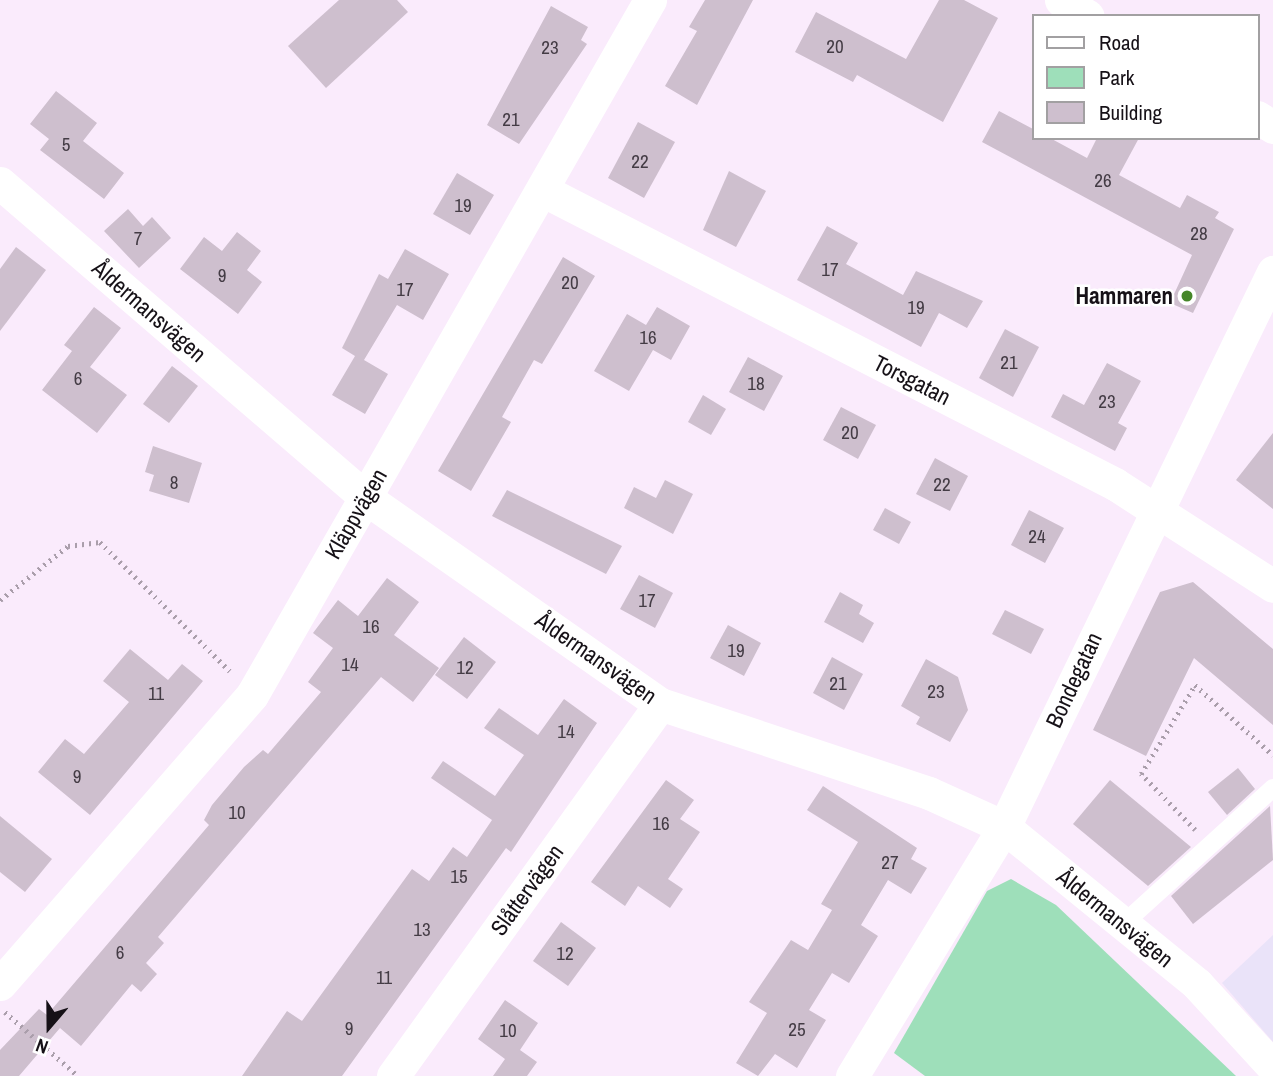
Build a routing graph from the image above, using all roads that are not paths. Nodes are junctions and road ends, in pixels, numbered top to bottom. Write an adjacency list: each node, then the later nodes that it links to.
1 (650, 0): 5 (street, Kläppvägen)
2 (1061, 0): 3 (street)
3 (1085, 14)
4 (0, 183): 7 (street, Åldermansvägen)
5 (542, 190): 7 (street, Kläppvägen); 8 (street, Torsgatan)
6 (1273, 272): 8 (street, Bondegatan)
7 (366, 498): 10 (street, Åldermansvägen); 14 (street, Kläppvägen)
8 (1155, 508): 9 (street, Torsgatan); 12 (street, Bondegatan)
9 (1273, 586)
10 (660, 704): 12 (street, Åldermansvägen); 16 (street, Slåttervägen)
11 (1273, 788): 13 (lane)
12 (1004, 827): 13 (street, Åldermansvägen); 17 (street, Bondegatan)
13 (1122, 925): 15 (street, Åldermansvägen)
14 (0, 984)
15 (1273, 1067)
16 (393, 1076)
17 (852, 1076)

